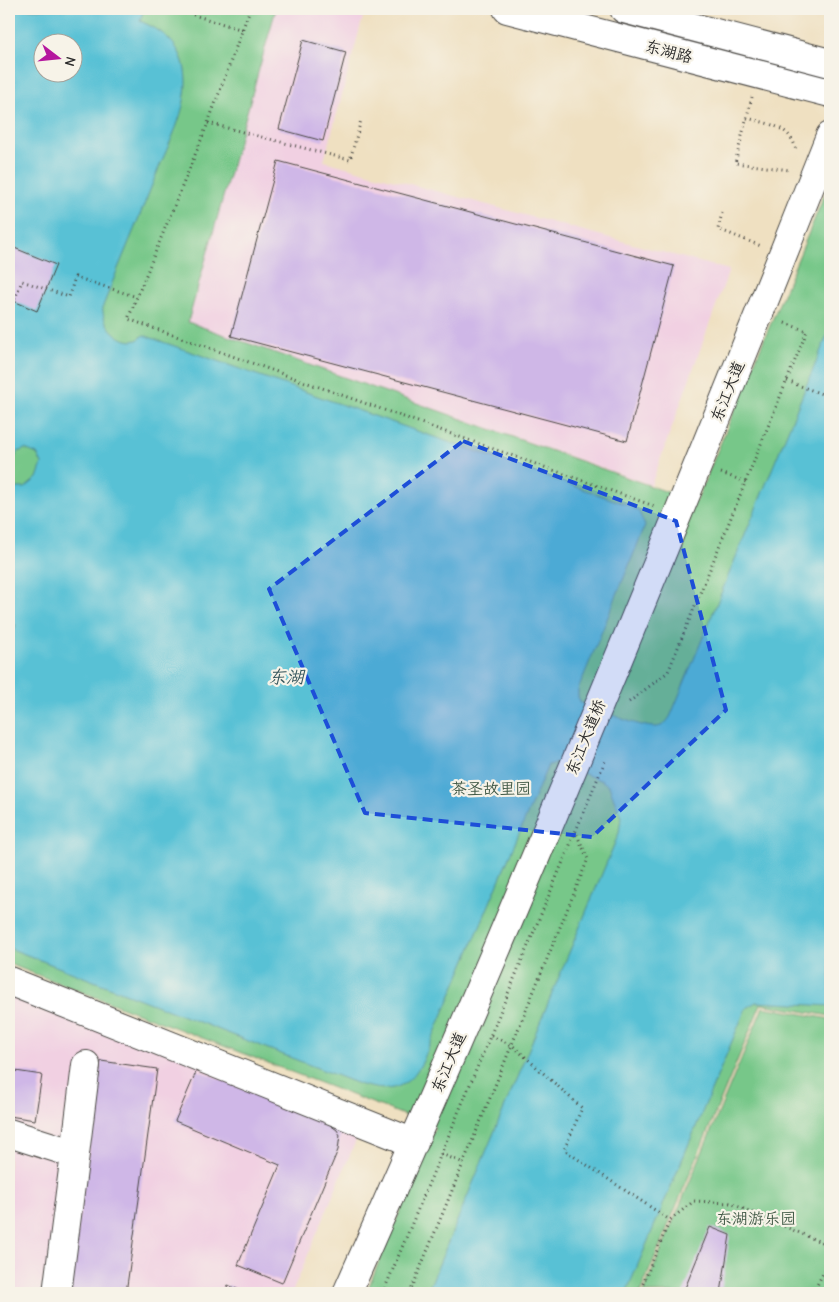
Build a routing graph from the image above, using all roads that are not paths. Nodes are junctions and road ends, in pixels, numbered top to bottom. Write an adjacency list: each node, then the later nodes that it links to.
1 (507, 9): 4 (street, 东湖路)
2 (624, 9): 3 (street, 东湖路)
3 (830, 63)
4 (830, 93)
5 (830, 136): 6 (street, 东江大道)
6 (623, 645): 7 (street, 东江大道桥)
7 (547, 830): 11 (street, 东江大道)
8 (9, 981): 11 (street)
9 (86, 1065): 12 (street)
10 (9, 1133): 12 (street)
11 (414, 1142): 14 (street, 东江大道)
12 (75, 1154): 13 (street)
13 (57, 1293)
14 (347, 1293)

